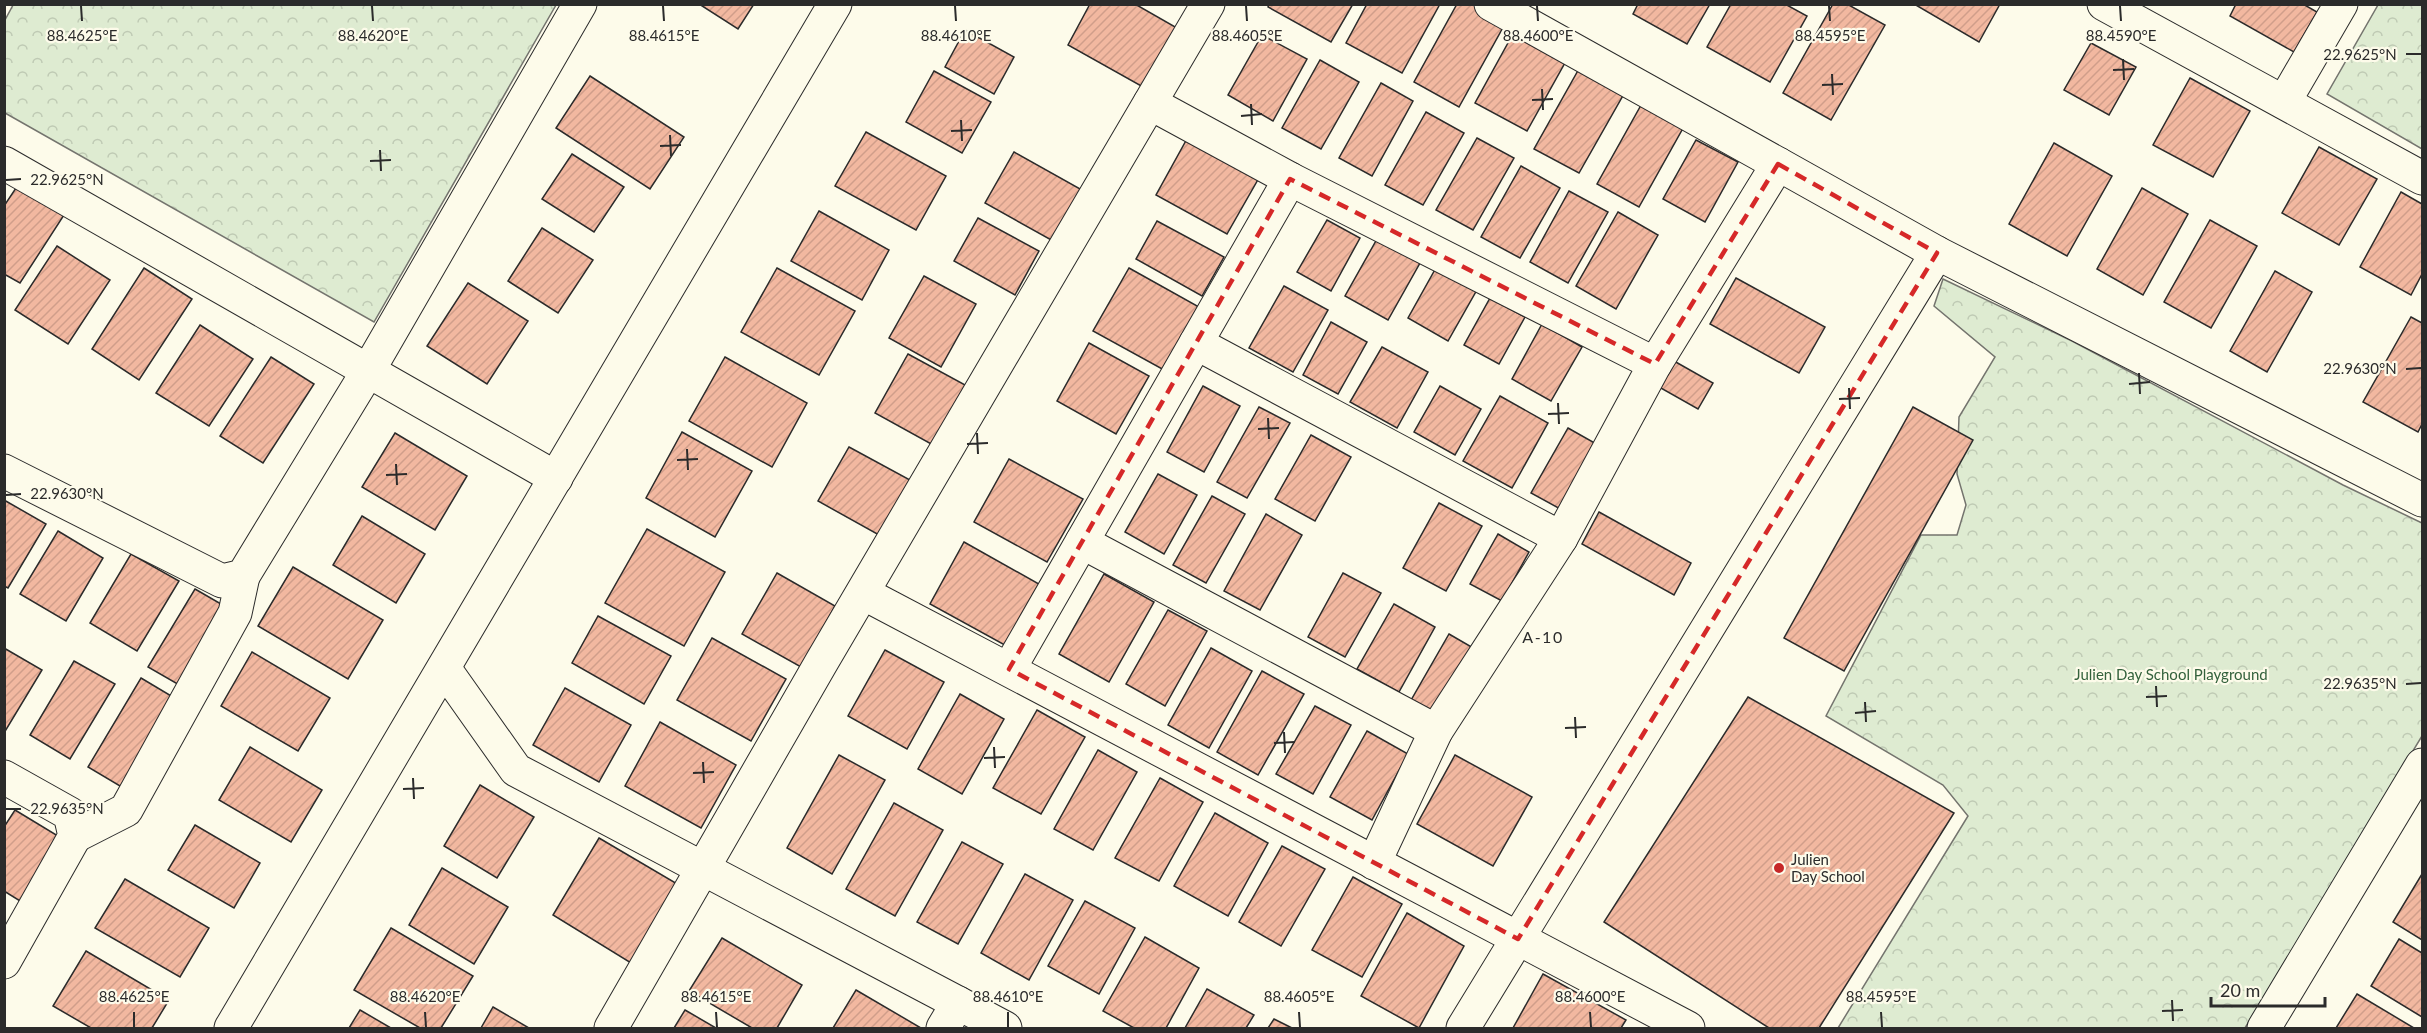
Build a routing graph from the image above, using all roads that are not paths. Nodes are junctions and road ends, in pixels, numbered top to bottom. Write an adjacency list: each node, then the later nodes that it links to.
1 (580, 4): 16 (street)
2 (835, 4): 18 (street)
3 (1208, 4): 8 (street)
4 (1491, 4): 10 (street)
5 (2104, 4): 7 (street)
6 (2341, 4): 7 (street)
7 (2284, 102): 11 (street)
8 (1150, 103): 12 (street); 23 (street)
9 (4, 163): 16 (street)
10 (1778, 164): 13 (street); 15 (street)
11 (2422, 178)
12 (1290, 179): 14 (street); 15 (street)
13 (1937, 253): 19 (street); 32 (street)
14 (1196, 343): 20 (street); 21 (street)
15 (1655, 364): 20 (street)
16 (368, 371): 18 (street); 22 (street)
17 (4, 471): 22 (street)
18 (556, 478): 24 (street)
19 (2422, 500)
20 (1561, 538): 26 (street)
21 (1082, 542): 25 (street); 26 (street)
22 (243, 576): 29 (street)
23 (863, 593): 25 (street); 31 (street)
24 (444, 668): 31 (street); 35 (street)
25 (1009, 669): 30 (street)
26 (1436, 731): 30 (street)
27 (2422, 765): 40 (street)
28 (4, 777): 29 (street)
29 (75, 836): 33 (street)
30 (1374, 863): 32 (street)
31 (702, 870): 34 (street); 36 (street)
32 (1518, 939): 38 (street); 39 (street)
33 (4, 962)
34 (951, 1016): 37 (street)
35 (231, 1029)
36 (611, 1029)
37 (1005, 1029)
38 (1463, 1029)
39 (1688, 1029)
40 (2264, 1029)

